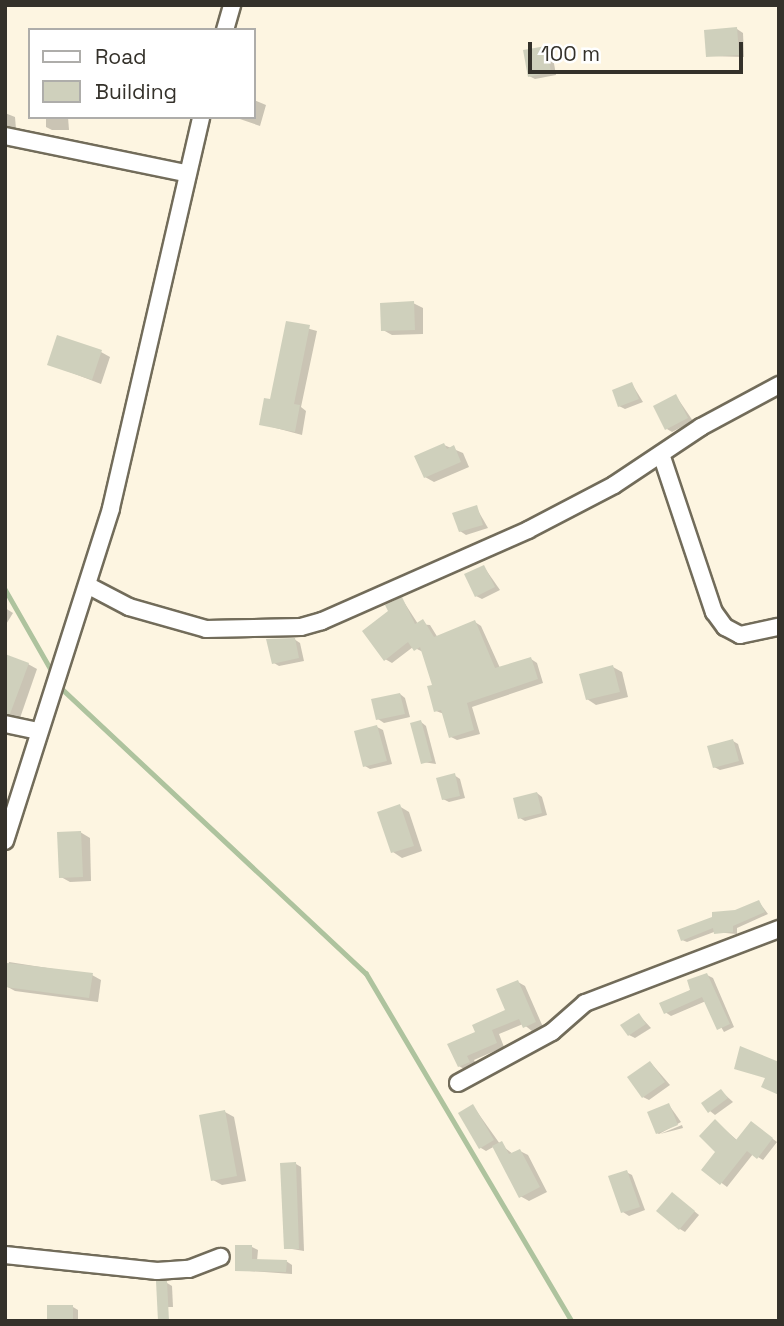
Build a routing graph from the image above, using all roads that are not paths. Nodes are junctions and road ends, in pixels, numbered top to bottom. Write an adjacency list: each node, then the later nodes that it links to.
1 (232, 5): 2 (street)
2 (226, 28)
3 (200, 119): 6 (street)
4 (5, 136): 6 (street)
5 (75, 153): 6 (street)
6 (186, 173): 9 (street)
7 (779, 385): 8 (street)
8 (661, 454): 9 (street); 10 (street)
9 (89, 586): 12 (street)
10 (779, 627)
11 (5, 724): 12 (street)
12 (39, 731): 13 (street)
13 (5, 841)
14 (779, 929): 15 (street)
15 (458, 1083)
16 (5, 1255): 17 (street)
17 (221, 1257)

